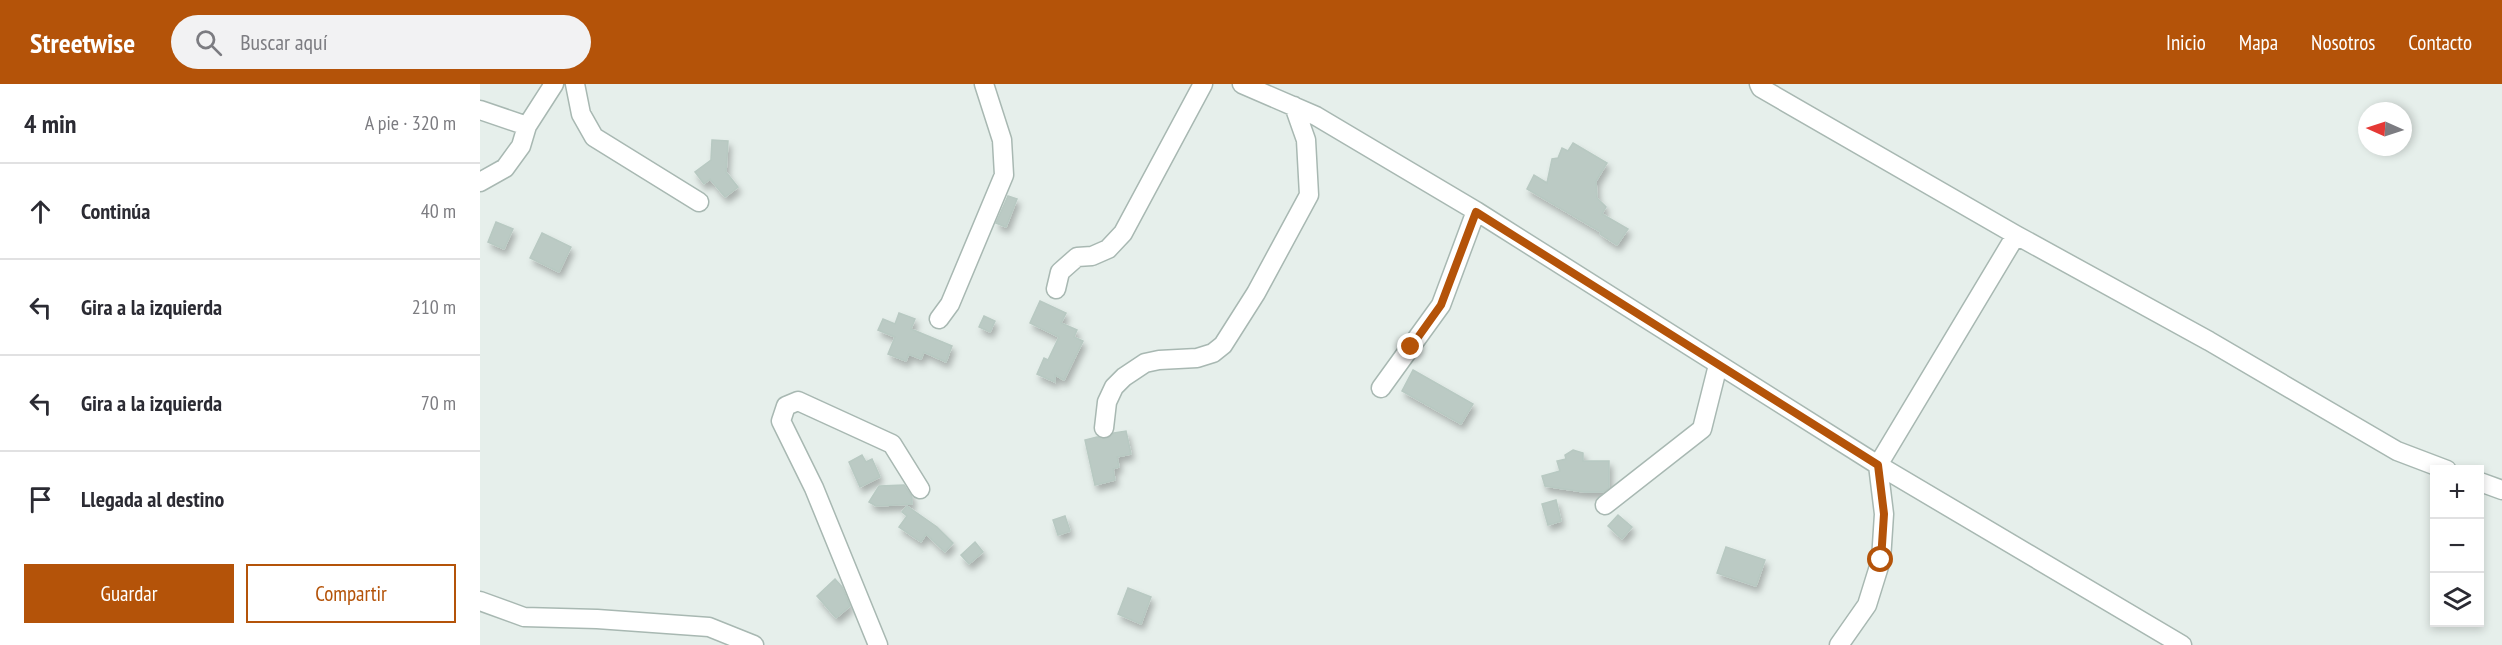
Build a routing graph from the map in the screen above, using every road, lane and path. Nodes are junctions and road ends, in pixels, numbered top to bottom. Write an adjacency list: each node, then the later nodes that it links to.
1 (554, 84): 9 (street)
2 (574, 84): 11 (street)
3 (984, 84): 15 (street)
4 (1203, 84): 14 (street)
5 (1242, 84): 7 (street)
6 (1759, 84): 13 (street)
7 (1294, 106): 12 (street); 18 (street)
8 (480, 110): 9 (street)
9 (527, 126): 10 (street)
10 (480, 182)
11 (699, 202)
12 (1476, 212): 16 (street); 17 (street)
13 (2016, 235): 19 (street); 20 (street)
14 (1056, 289)
15 (939, 319)
16 (1718, 365): 19 (street); 24 (street)
17 (1381, 388)
18 (1104, 428)
19 (1878, 465): 29 (street); 30 (street)
20 (2434, 465)
21 (2484, 483): 23 (street)
22 (920, 489): 28 (street)
23 (2502, 490)
24 (1605, 505)
25 (480, 601): 26 (street)
26 (734, 640): 27 (street)
27 (754, 645)
28 (878, 645)
29 (1839, 645)
30 (2182, 645)

